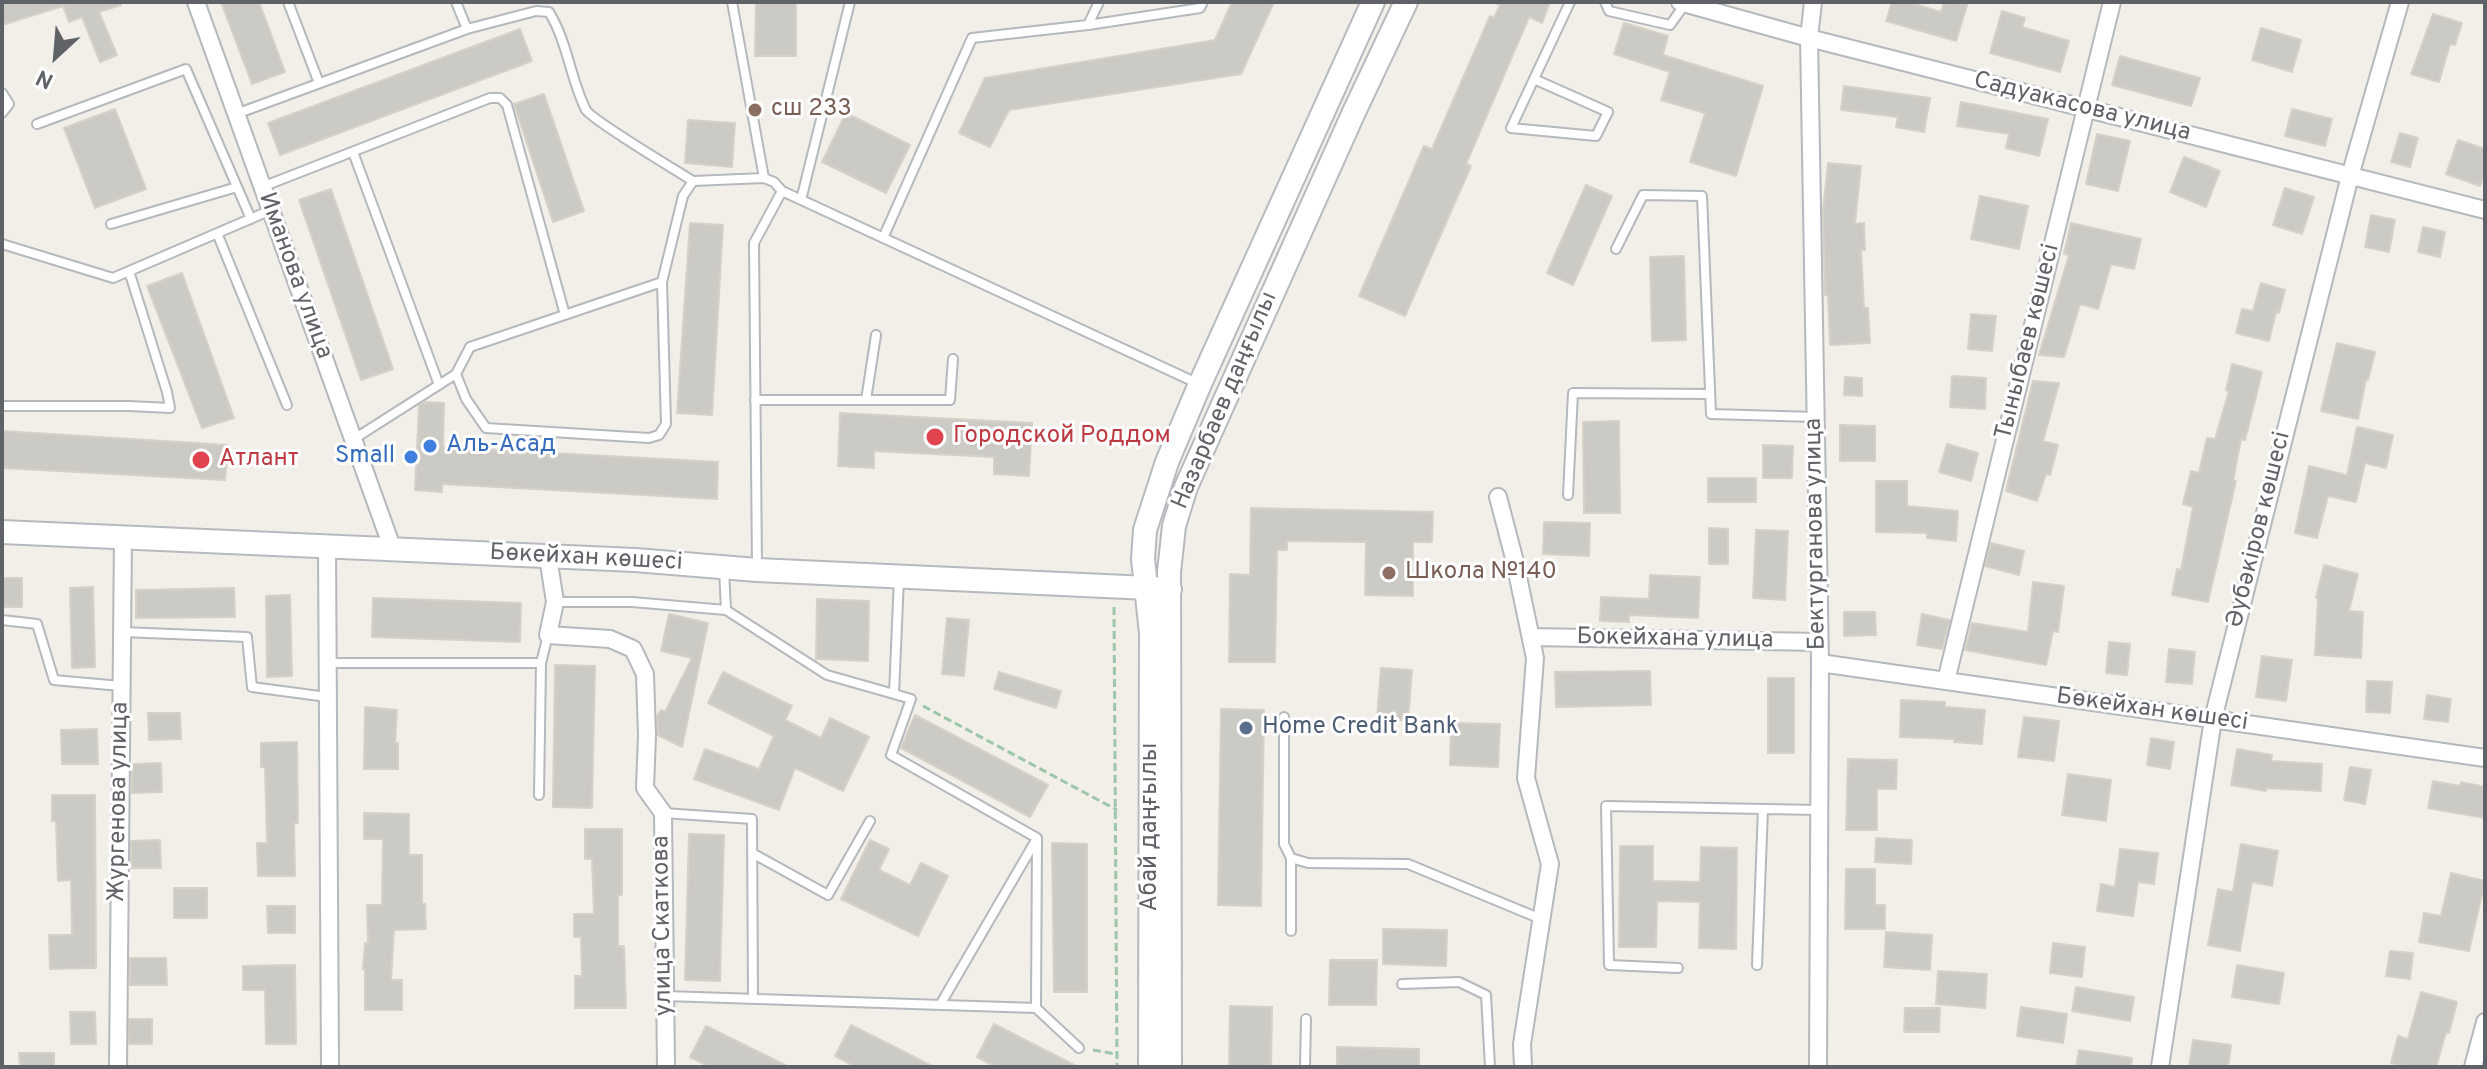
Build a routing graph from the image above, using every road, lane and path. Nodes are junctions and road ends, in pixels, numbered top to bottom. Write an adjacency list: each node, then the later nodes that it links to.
1 (196, 2): 25 (street, Иманова улица)
2 (288, 2): 21 (lane)
3 (456, 2): 18 (lane)
4 (732, 2): 29 (lane)
5 (850, 2): 34 (lane)
6 (1099, 2): 17 (lane)
7 (1203, 2): 17 (lane)
8 (1373, 2): 49 (main road, Назарбаев даңғылы)
9 (1406, 2): 70 (main road, Назарбаев даңғылы)
10 (1570, 2): 20 (lane)
11 (1605, 2): 15 (lane)
12 (1813, 2): 19 (street, Бектурганова улица)
13 (2112, 2): 23 (street, Тыныбаев көшесі)
14 (2400, 2): 28 (street, Әубәкіров көшесі)
15 (1683, 3): 16 (street, Садуакасова улица)
16 (1727, 8): 19 (street, Садуакасова улица)
17 (1088, 25): 40 (lane)
18 (467, 29): 21 (lane); 30 (lane)
19 (1809, 38): 23 (street, Садуакасова улица); 56 (street, Бектурганова улица)
20 (1534, 79): 20 (lane)
21 (319, 83): 25 (lane)
22 (2, 93): 24 (lane)
23 (2086, 109): 28 (street, Садуакасова улица); 81 (street, Тыныбаев көшесі)
24 (2, 113)
25 (236, 114): 32 (street, Иманова улица)
26 (37, 124): 31 (lane)
27 (353, 152): 32 (lane); 45 (lane); 50 (lane)
28 (2350, 176): 36 (street, Садуакасова улица); 87 (street, Әубәкіров көшесі)
29 (764, 178): 30 (lane); 33 (lane)
30 (693, 181): 44 (lane)
31 (237, 187): 37 (lane); 38 (lane)
32 (262, 187): 35 (street, Иманова улица)
33 (782, 191): 34 (lane); 52 (lane)
34 (801, 200): 40 (lane)
35 (271, 210): 37 (lane); 57 (street, Иманова улица)
36 (2485, 210)
37 (251, 219): 39 (lane)
38 (111, 224)
39 (217, 233): 43 (lane); 54 (lane)
40 (883, 238): 49 (lane)
41 (2, 244): 43 (lane)
42 (1616, 249): 51 (lane)
43 (129, 271): 55 (lane)
44 (662, 282): 45 (lane); 48 (lane)
45 (565, 315): 48 (lane)
46 (876, 335): 53 (lane)
47 (953, 359): 53 (lane)
48 (456, 374): 50 (lane)
49 (1200, 384): 69 (main road, Назарбаев даңғылы)
50 (439, 385): 57 (lane)
51 (1710, 394): 56 (lane); 58 (lane)
52 (755, 400): 53 (lane); 66 (lane)
53 (866, 400)
54 (287, 405)
55 (2, 406)
56 (1815, 417): 77 (street, Бектурганова улица)
57 (353, 440): 63 (street, Иманова улица)
58 (1568, 495)
59 (1498, 497): 76 (street)
60 (2, 532): 61 (main road, Бөкейхан көшесі)
61 (123, 537): 62 (main road, Бөкейхан көшесі); 74 (street, Жургенова улица)
62 (327, 547): 63 (main road, Бөкейхан көшесі); 78 (street)
63 (393, 550): 64 (main road, Бөкейхан көшесі)
64 (548, 557): 65 (main road, Бөкейхан көшесі); 71 (street)
65 (724, 567): 66 (main road, Бөкейхан көшесі); 72 (lane)
66 (757, 570): 67 (main road, Бөкейхан көшесі)
67 (899, 577): 68 (main road, Бөкейхан көшесі); 83 (lane)
68 (1114, 587): 69 (main road, Бөкейхан көшесі); 91 (path)
69 (1146, 588): 70 (main road, Бөкейхан көшесі); 115 (main road, Абай даңғылы)
70 (1170, 589): 116 (main road, Назарбаев даңғылы)
71 (555, 602): 72 (lane); 75 (street)
72 (726, 610): 83 (lane)
73 (2, 620): 82 (lane)
74 (122, 632): 82 (street, Жургенова улица); 84 (lane)
75 (548, 635): 79 (lane); 93 (street, улица Скаткова)
76 (1531, 637): 77 (street, Бокейхана улица); 98 (street)
77 (1819, 642): 80 (street, Бектурганова улица)
78 (328, 663): 79 (lane); 84 (street)
79 (541, 663): 89 (lane)
80 (1820, 663): 81 (street, Бөкейхан көшесі); 92 (street, Бектурганова улица)
81 (1946, 681): 87 (street, Бөкейхан көшесі)
82 (121, 686): 111 (street, Жургенова улица)
83 (894, 694): 85 (lane)
84 (328, 697): 112 (street)
85 (911, 699): 91 (path); 95 (lane)
86 (1284, 717): 97 (lane)
87 (2213, 719): 88 (street, Бөкейхан көшесі); 121 (street, Әубәкіров көшесі)
88 (2485, 758)
89 (539, 795)
90 (1763, 809): 92 (lane); 100 (lane); 101 (lane)
91 (1117, 810): 110 (path)
92 (1819, 810): 120 (street, Бектурганова улица)
93 (663, 813): 96 (lane); 103 (street, улица Скаткова)
94 (870, 821): 96 (lane)
95 (1037, 838): 105 (lane); 106 (lane)
96 (752, 853): 104 (lane)
97 (1291, 858): 98 (lane); 99 (lane)
98 (1542, 920): 119 (street)
99 (1291, 931)
100 (1757, 965)
101 (1678, 968)
102 (1402, 984): 118 (lane)
103 (664, 996): 104 (lane); 113 (street, улица Скаткова)
104 (753, 999): 105 (lane)
105 (940, 1005): 106 (lane)
106 (1036, 1008): 109 (lane)
107 (1306, 1019): 117 (lane)
108 (2485, 1022): 122 (street)
109 (1079, 1048): 110 (path)
110 (1116, 1054): 114 (path)
111 (118, 1067)
112 (330, 1067)
113 (666, 1067)
114 (1117, 1067)
115 (1150, 1067)
116 (1170, 1067)
117 (1305, 1067)
118 (1490, 1067)
119 (1523, 1067)
120 (1818, 1067)
121 (2160, 1067)
122 (2473, 1067)

